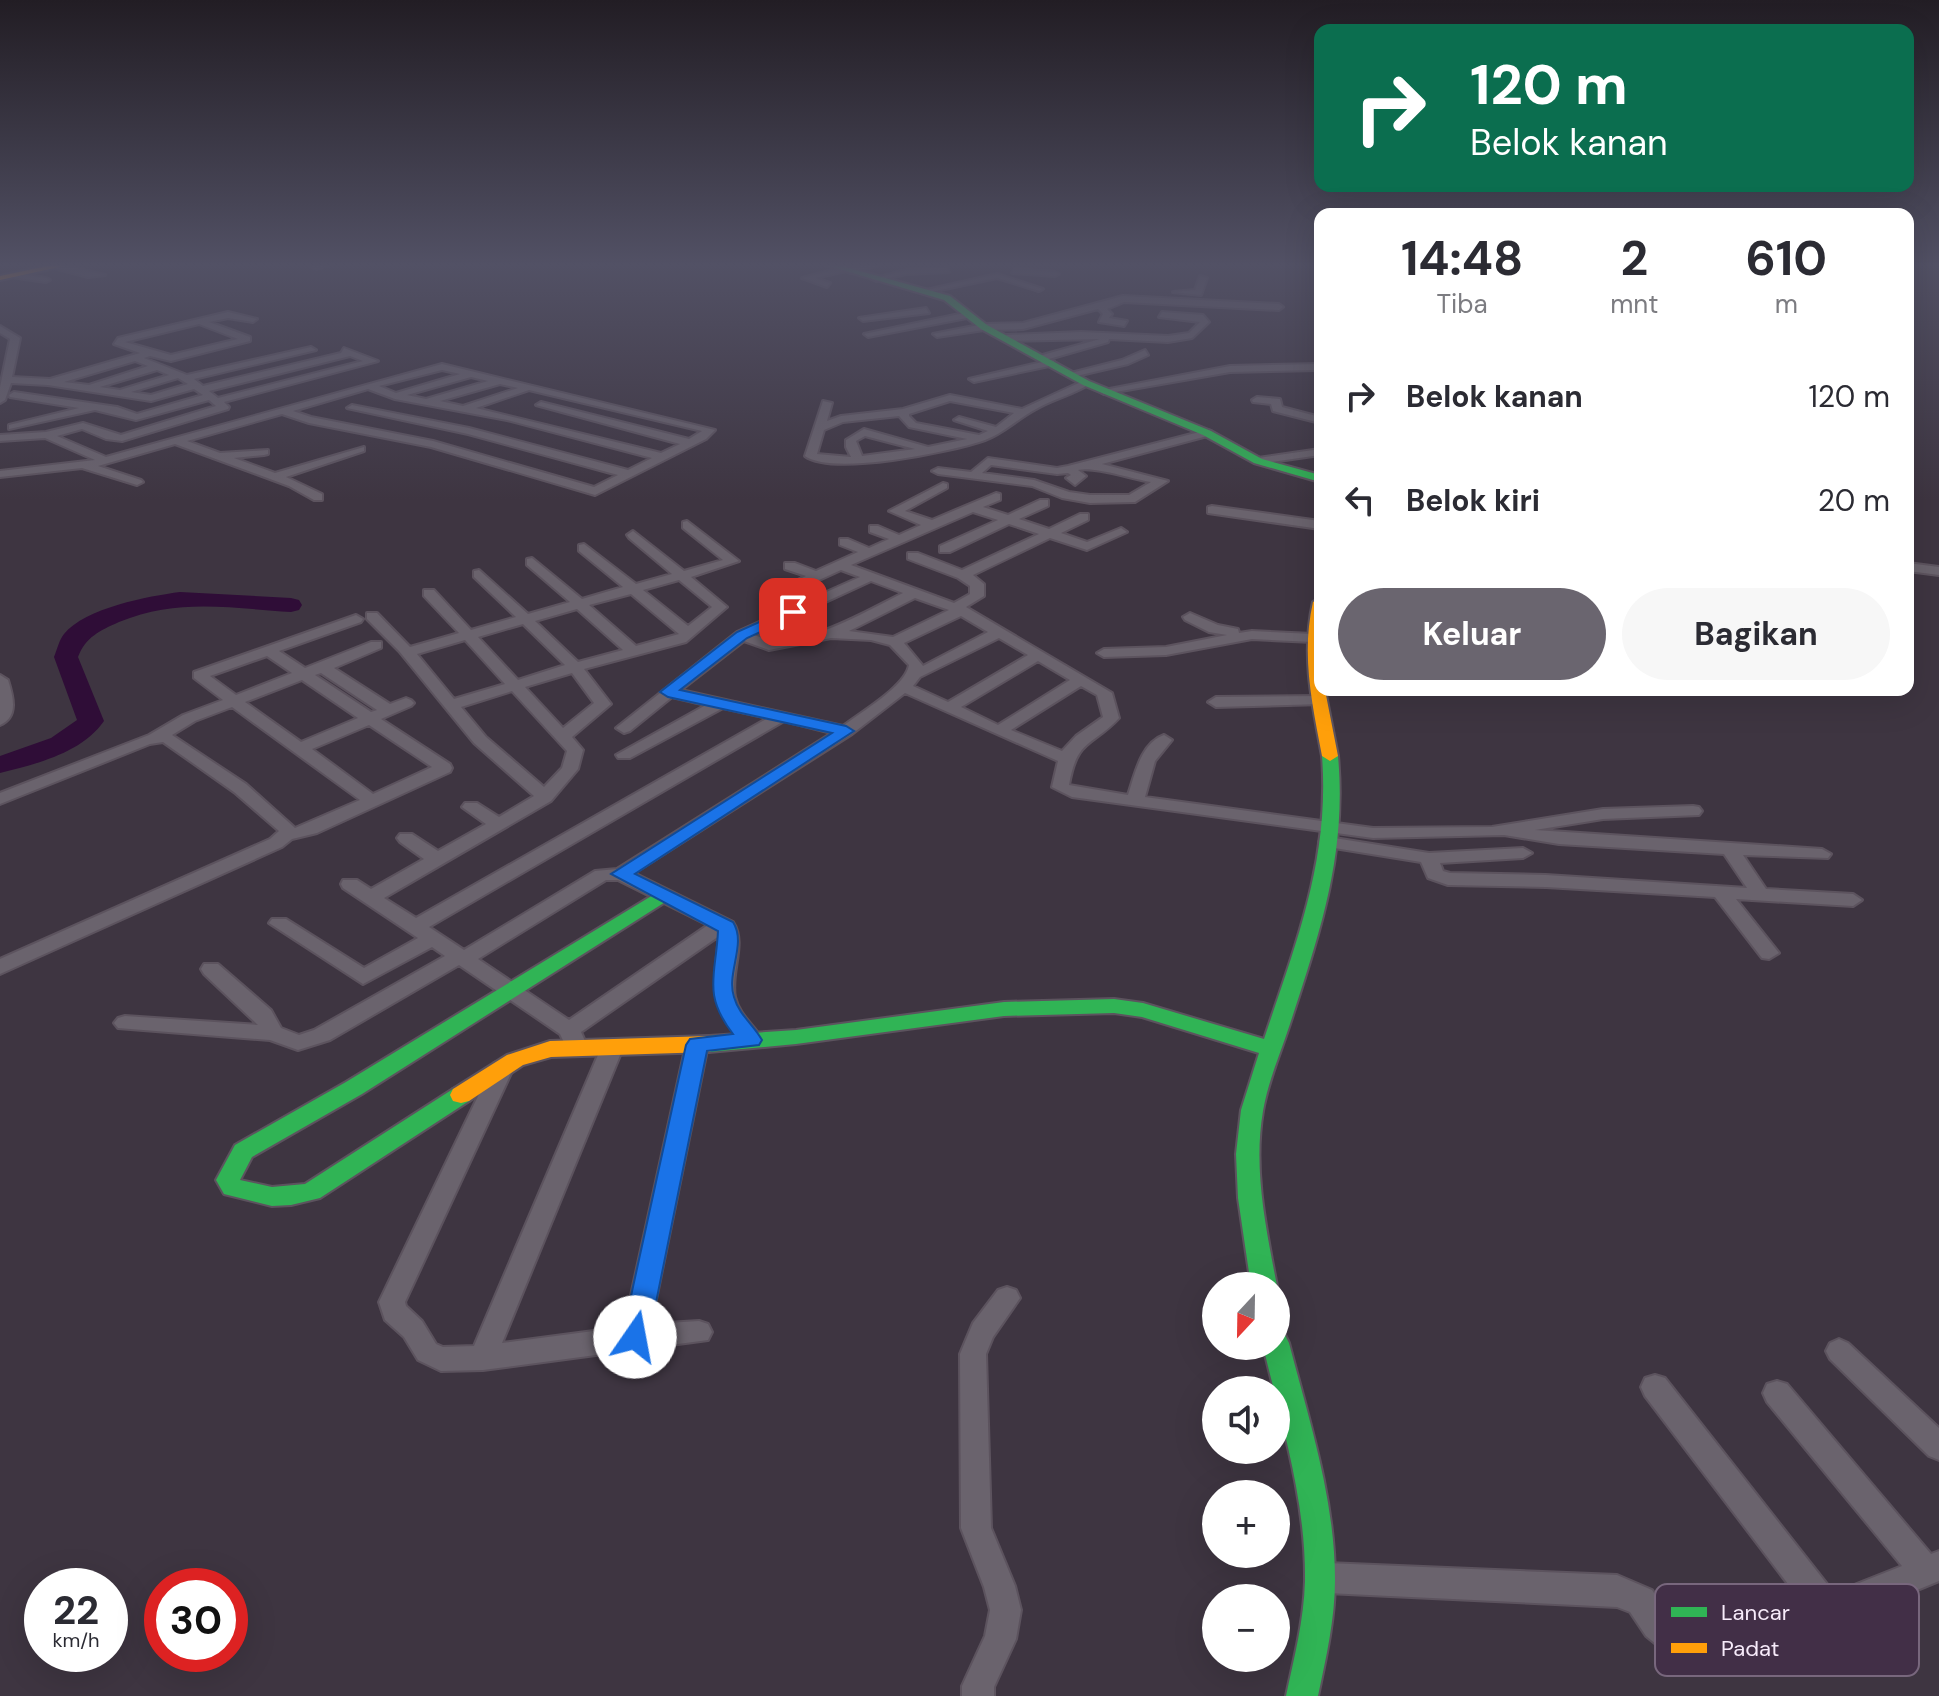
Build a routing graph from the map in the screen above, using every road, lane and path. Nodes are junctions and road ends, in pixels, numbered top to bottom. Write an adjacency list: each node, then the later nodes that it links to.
1 (14, 342): 22 (street)
2 (117, 342): 10 (street)
3 (170, 342): 10 (street)
4 (234, 342): 10 (street)
5 (1015, 342): 11 (main road)
6 (1099, 342): 11 (street)
7 (311, 350): 8 (street); 15 (street); 15 (street)
8 (324, 353)
9 (1145, 353): 17 (street)
10 (142, 355): 12 (street); 20 (street)
11 (1047, 360): 16 (street); 17 (main road)
12 (159, 366): 15 (street); 24 (street)
13 (1314, 367): 25 (street)
14 (472, 373): 18 (street); 21 (street); 28 (street)
15 (179, 374): 26 (street); 27 (street)
16 (974, 379)
17 (1079, 379): 25 (main road); 42 (street)
18 (500, 380): 23 (street); 33 (street)
19 (35, 381): 20 (street); 22 (street); 22 (street)
20 (50, 382): 24 (street)
21 (369, 386): 28 (street); 40 (street)
22 (7, 387): 31 (street); 36 (street); 49 (street)
23 (530, 387): 29 (street); 39 (street)
24 (86, 388): 26 (street)
25 (1104, 391): 56 (main road)
26 (118, 393): 30 (street); 36 (street)
27 (211, 396): 27 (street); 30 (street); 37 (street); 43 (street); 52 (street)
28 (395, 396): 33 (street); 38 (street)
29 (566, 396): 35 (street); 61 (street)
30 (151, 398): 37 (street)
31 (0, 400)
32 (1257, 400): 46 (street)
33 (428, 402): 39 (street)
34 (827, 403): 53 (street)
35 (541, 405): 44 (street); 61 (street)
36 (90, 406): 45 (street); 49 (street)
37 (175, 407): 45 (street)
38 (352, 408): 47 (street); 54 (street)
39 (464, 409): 44 (street)
40 (281, 410): 43 (street); 47 (street)
41 (904, 412): 42 (street); 53 (street); 59 (street)
42 (1023, 412): 55 (street)
43 (259, 417): 60 (street)
44 (507, 417): 54 (street); 68 (street)
45 (128, 418): 52 (street)
46 (1314, 418)
47 (309, 420): 62 (street)
48 (959, 420): 55 (street)
49 (38, 421): 51 (street)
50 (107, 426): 52 (street)
51 (13, 427)
52 (88, 428): 57 (street)
53 (820, 428): 69 (street)
54 (469, 431): 62 (street); 79 (street)
55 (999, 431): 59 (street)
56 (1207, 433): 71 (main road); 73 (street)
57 (46, 435): 58 (street); 70 (street)
58 (0, 438)
59 (981, 439): 64 (street)
60 (177, 441): 67 (street); 70 (street)
61 (690, 443): 68 (street)
62 (433, 444): 79 (street)
63 (360, 449): 80 (street)
64 (933, 450): 69 (street); 69 (street)
65 (264, 452): 67 (street)
66 (1314, 453): 71 (street)
67 (218, 457): 80 (street)
68 (663, 457): 79 (street)
69 (858, 459)
70 (105, 460): 74 (street)
71 (1258, 461): 81 (main road)
72 (961, 462): 76 (street)
73 (1090, 463): 75 (street); 76 (street)
74 (84, 465): 78 (street); 82 (street)
75 (1071, 469): 76 (street); 83 (street)
76 (979, 470): 77 (street)
77 (938, 471)
78 (0, 474)
79 (629, 474)
80 (275, 477): 85 (street)
81 (1314, 477)
82 (137, 482)
83 (1075, 482)
84 (943, 486): 94 (street)
85 (318, 497)
86 (996, 497): 88 (street)
87 (1044, 503): 91 (street)
88 (971, 507): 91 (street); 94 (street)
89 (1212, 510): 92 (street)
90 (1084, 517): 97 (street)
91 (1008, 521): 97 (street); 103 (street)
92 (1314, 524)
93 (687, 525): 114 (street)
94 (933, 525): 99 (street)
95 (874, 529): 99 (street)
96 (1121, 532): 101 (street)
97 (1050, 533): 101 (street); 113 (street)
98 (633, 535): 114 (street)
99 (899, 539): 104 (street)
100 (844, 542): 104 (street)
101 (1087, 546): 105 (street)
102 (584, 548): 117 (street)
103 (945, 549)
104 (868, 552): 108 (street)
105 (1068, 554)
106 (913, 556): 113 (street)
107 (532, 562): 121 (street)
108 (840, 565): 115 (street); 116 (street)
109 (790, 566): 115 (street)
110 (1914, 568): 111 (street)
111 (1939, 571)
112 (479, 574): 124 (street)
113 (963, 575): 122 (street)
114 (682, 576): 117 (street); 126 (street)
115 (817, 576): 118 (street)
116 (870, 577): 120 (street); 128 (street)
117 (634, 590): 121 (street); 126 (street)
118 (784, 592)
119 (429, 593): 130 (street)
120 (914, 593): 122 (street); 127 (street)
121 (580, 604): 124 (street); 135 (street)
122 (958, 609): 125 (street); 132 (street)
123 (1190, 617): 129 (street)
124 (527, 620): 130 (street); 140 (street)
125 (997, 633): 138 (street); 142 (street)
126 (688, 634): 135 (street)
127 (831, 634): 128 (street); 132 (street)
128 (742, 635): 147 (street)
129 (1252, 635): 133 (street); 137 (street)
130 (468, 636): 136 (street); 145 (street)
131 (354, 640): 134 (street); 136 (street); 139 (street)
132 (895, 642): 142 (street)
133 (1314, 642)
134 (268, 650): 141 (street); 149 (street)
135 (633, 651): 140 (street)
136 (407, 652): 154 (street)
137 (1104, 653)
138 (1036, 656): 144 (street); 155 (street)
139 (323, 667): 141 (street); 156 (street)
140 (575, 667): 145 (street); 163 (street)
141 (303, 674): 149 (street); 159 (street)
142 (915, 674): 146 (street)
143 (0, 680): 157 (street)
144 (1079, 681): 162 (street); 168 (street)
145 (513, 686): 154 (street); 163 (street)
146 (904, 687): 155 (street); 161 (street)
147 (668, 692): 153 (street); 160 (street)
148 (1318, 696): 150 (main road)
149 (232, 701): 164 (street); 166 (street)
150 (1318, 701): 151 (street); 179 (main road)
151 (1216, 702)
152 (406, 703): 156 (street)
153 (719, 704): 158 (street); 167 (street)
154 (451, 705): 169 (street)
155 (949, 708): 162 (street)
156 (389, 711): 159 (street)
157 (1, 716)
158 (782, 716): 161 (street); 196 (street)
159 (370, 719): 166 (street); 171 (street)
160 (624, 728)
161 (846, 731): 187 (street)
162 (999, 731): 168 (street)
163 (563, 736): 169 (street)
164 (155, 738): 170 (street); 178 (street)
165 (1164, 740): 172 (street)
166 (299, 749): 171 (street)
167 (624, 755)
168 (1065, 758): 172 (street)
169 (545, 797): 176 (street)
170 (0, 799)
171 (372, 801): 178 (street)
172 (1135, 801): 179 (street)
173 (471, 807): 176 (street)
174 (1693, 811): 175 (street)
175 (1593, 815): 177 (street); 181 (street)
176 (500, 825): 186 (street)
177 (1503, 830): 179 (street); 181 (street)
178 (287, 835): 199 (street)
179 (1329, 835): 185 (street); 208 (main road)
180 (406, 838): 186 (street)
181 (1676, 846): 182 (street)
182 (1729, 848): 184 (street); 190 (street)
183 (1523, 853): 185 (street)
184 (1822, 854)
185 (1429, 858): 189 (street)
186 (438, 860): 192 (street)
187 (621, 874): 191 (street); 198 (street)
188 (350, 884): 192 (street)
189 (1720, 891): 190 (street); 197 (street)
190 (1759, 892): 193 (street)
191 (663, 895): 195 (street); 201 (main road)
192 (370, 898): 196 (street)
193 (1853, 900)
194 (279, 923): 196 (street)
195 (723, 924): 204 (street); 205 (street)
196 (424, 933): 198 (street)
197 (1769, 953)
198 (462, 958): 201 (street); 203 (street)
199 (0, 967)
200 (211, 969): 203 (street)
201 (512, 991): 204 (street); 209 (main road)
202 (125, 1023): 203 (street)
203 (273, 1033)
204 (573, 1039): 207 (main road); 209 (main road)
205 (752, 1040): 206 (main road); 208 (main road)
206 (697, 1045): 207 (main road); 213 (street)
207 (612, 1048): 215 (street)
208 (1272, 1049): 210 (main road)
209 (503, 1067): 215 (street)
210 (1261, 1272)
211 (1007, 1298): 225 (street)
212 (699, 1332): 213 (street)
213 (635, 1337): 215 (street)
214 (1839, 1351): 219 (street)
215 (483, 1358)
216 (1280, 1360): 221 (main road)
217 (1655, 1387): 222 (street)
218 (1777, 1393): 220 (street)
219 (1939, 1447)
220 (1932, 1569): 223 (street)
221 (1320, 1578): 224 (street); 226 (main road)
222 (1807, 1584)
223 (1895, 1584)
224 (1655, 1622)
225 (978, 1696)
226 (1302, 1696)

